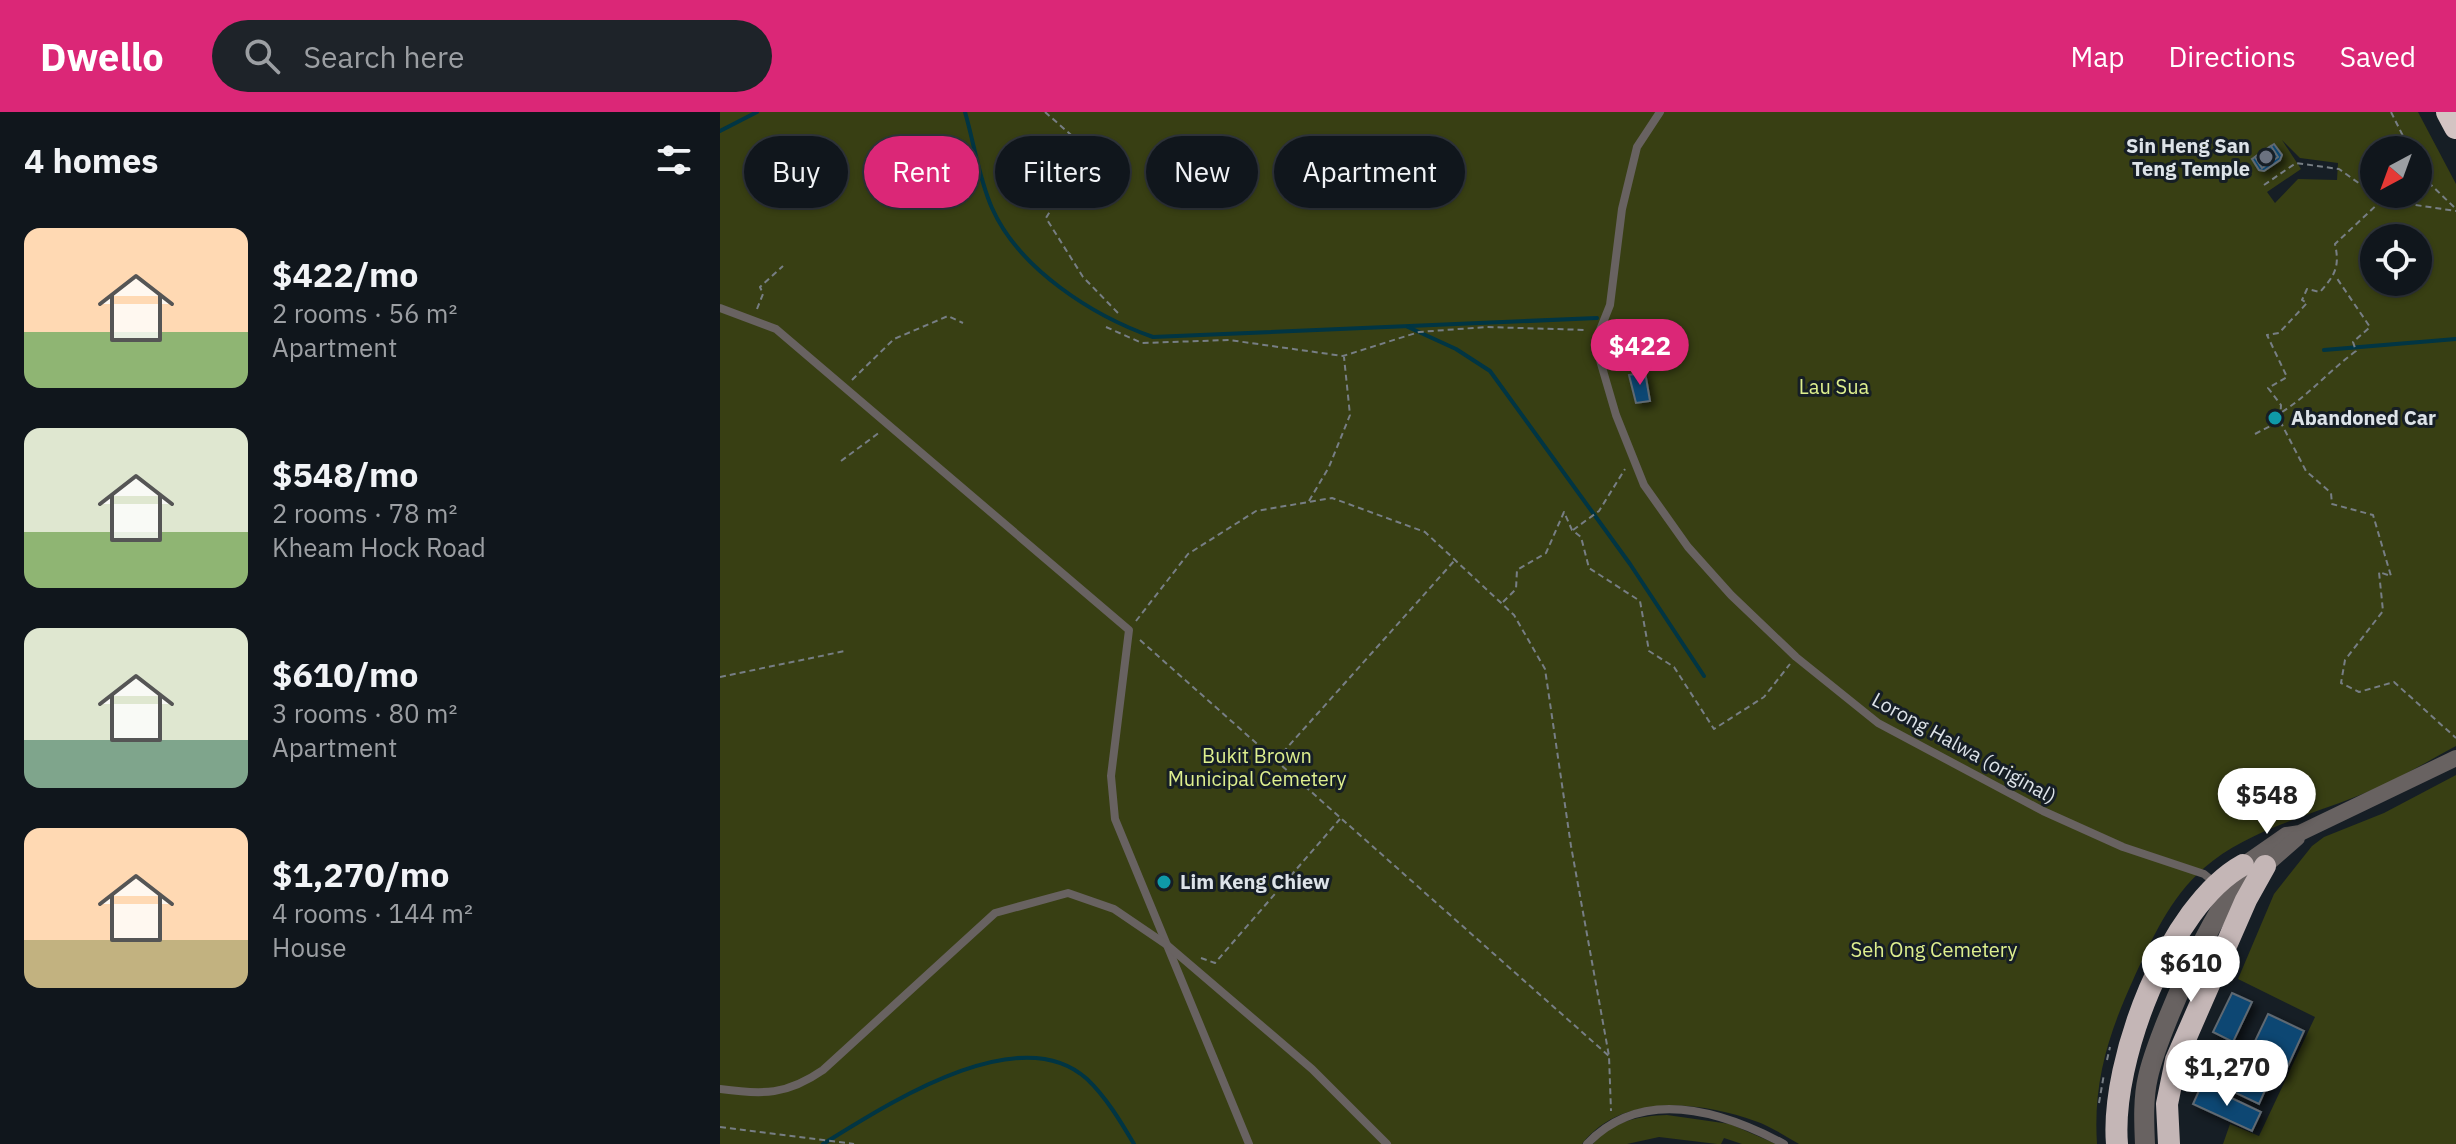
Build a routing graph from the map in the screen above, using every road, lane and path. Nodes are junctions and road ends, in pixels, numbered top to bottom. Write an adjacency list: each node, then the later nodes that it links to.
1 (1045, 112): 16 (path)
2 (1660, 112): 20 (lane, Lorong Halwa (original))
3 (2391, 112): 6 (path)
4 (2448, 112): 5 (highway)
5 (2456, 127)
6 (2403, 136)
7 (2360, 184): 8 (path)
8 (2264, 185)
9 (2432, 186): 12 (path)
10 (2432, 207): 12 (path)
11 (2373, 208): 14 (path)
12 (2456, 210)
13 (783, 266): 17 (path)
14 (2335, 276): 23 (path); 23 (path)
15 (720, 308): 17 (lane)
16 (1118, 313)
17 (753, 317): 22 (lane)
18 (963, 323): 22 (path)
19 (1106, 327): 21 (path)
20 (1600, 330): 21 (path); 27 (lane, Lorong Halwa (original))
21 (1343, 356): 29 (path)
22 (846, 386): 33 (lane)
23 (2281, 412): 24 (path)
24 (2280, 421): 26 (path); 37 (path)
25 (890, 424): 28 (path)
26 (2255, 434)
27 (1632, 458): 30 (path); 35 (lane, Lorong Halwa (original))
28 (841, 461)
29 (1309, 501): 31 (path); 33 (path)
30 (1572, 530): 32 (path); 35 (path)
31 (1455, 560): 32 (path); 39 (path)
32 (1502, 604): 44 (path)
33 (1129, 630): 39 (path); 43 (lane)
34 (845, 651): 36 (path)
35 (1796, 657): 42 (lane, Lorong Halwa (original))
36 (720, 677)
37 (2456, 738)
38 (2456, 758): 41 (street)
39 (1275, 761): 40 (path)
40 (1340, 819): 43 (path); 44 (path)
41 (2254, 865): 42 (highway); 54 (street); 55 (street); 56 (highway)
42 (2215, 883): 53 (highway)
43 (1167, 945): 45 (lane); 49 (lane); 50 (lane)
44 (1609, 1056): 46 (path)
45 (720, 1089)
46 (1612, 1121): 51 (lane); 52 (lane)
47 (720, 1127): 48 (path)
48 (854, 1144)
49 (1249, 1144)
50 (1387, 1144)
51 (1587, 1144)
52 (1784, 1144)
53 (2117, 1144)
54 (2136, 1144)
55 (2145, 1144)
56 (2169, 1144)

